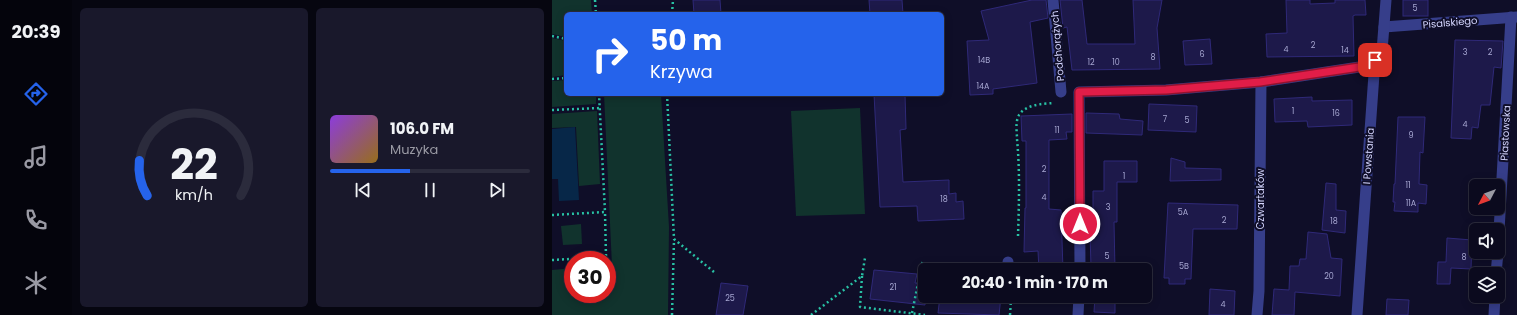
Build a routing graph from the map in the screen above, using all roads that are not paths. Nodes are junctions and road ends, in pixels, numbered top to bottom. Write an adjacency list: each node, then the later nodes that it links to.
1 (1053, 0): 7 (street, Podchorążych)
2 (1386, 0): 4 (street, I Powstania)
3 (1514, 17): 4 (street, Pisalskiego); 8 (street, Piastowska)
4 (1384, 27): 5 (street, I Powstania)
5 (1375, 60): 6 (street); 14 (street, I Powstania)
6 (1260, 82): 9 (street); 13 (street, Czwartaków)
7 (1061, 92)
8 (1500, 223)
9 (1080, 263)
10 (1079, 303): 12 (street)
11 (1495, 303): 15 (street)
12 (1078, 315)
13 (1257, 315)
14 (1357, 315)
15 (1494, 315)

